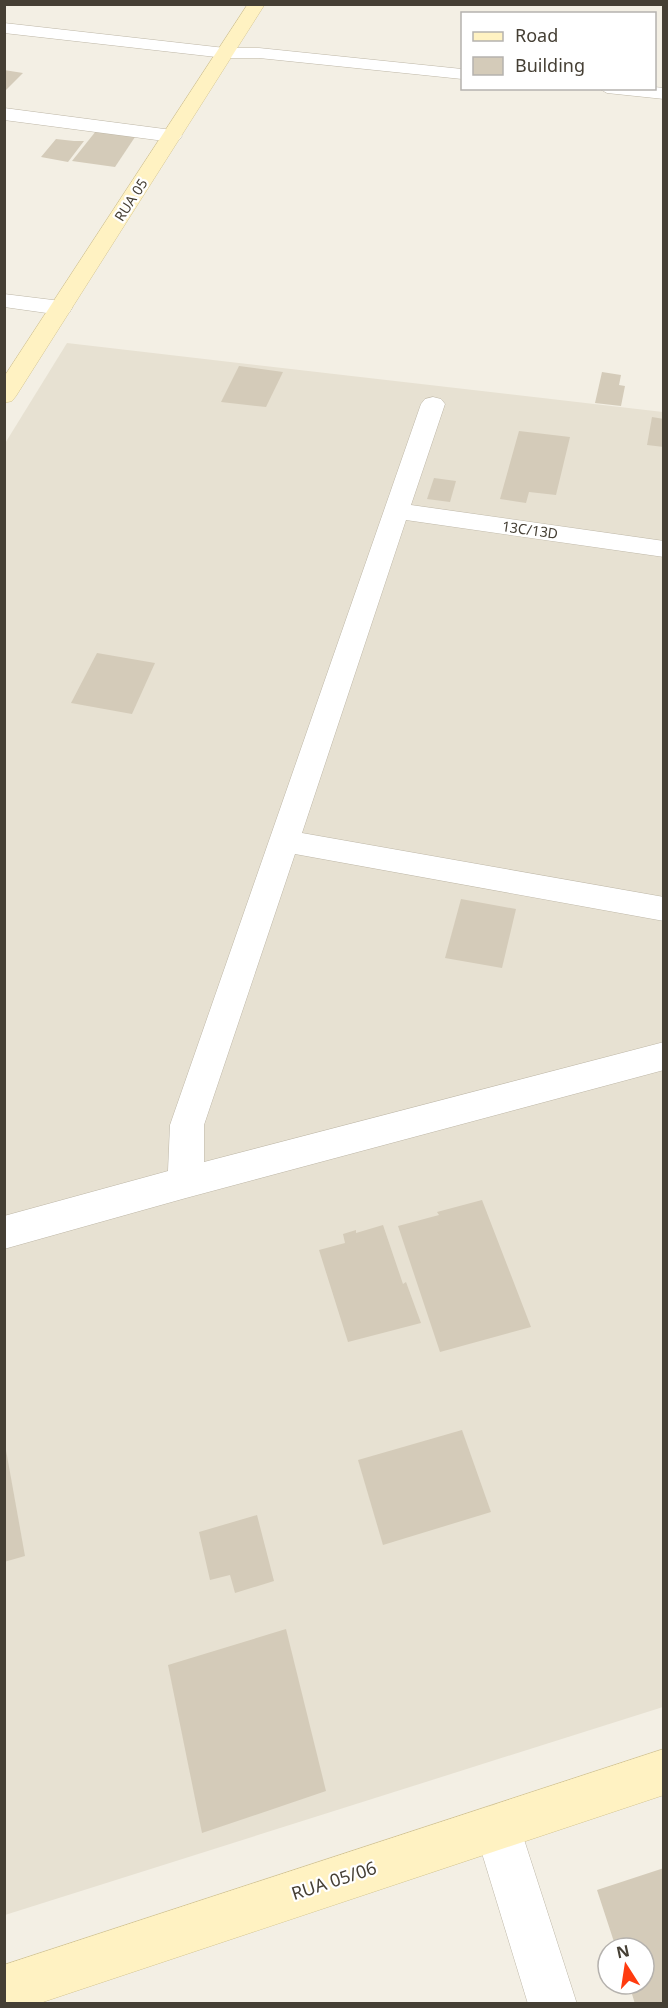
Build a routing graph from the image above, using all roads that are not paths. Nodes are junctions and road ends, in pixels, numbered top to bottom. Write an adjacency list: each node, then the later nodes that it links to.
1 (256, 4): 3 (street, RUA 05)
2 (4, 28): 3 (street)
3 (225, 53): 4 (street); 8 (street, RUA 05)
4 (461, 74)
5 (626, 90): 6 (street)
6 (663, 94)
7 (4, 114): 8 (street)
8 (172, 136): 10 (street, RUA 05)
9 (4, 300): 10 (street)
10 (61, 308): 11 (street, RUA 05)
11 (4, 396)
12 (433, 404): 13 (street)
13 (396, 511): 14 (street, 13C/13D); 15 (street)
14 (663, 549)
15 (284, 841): 16 (street); 18 (street)
16 (663, 909)
17 (663, 1056): 18 (street)
18 (186, 1182): 19 (street)
19 (4, 1233)
20 (663, 1772): 21 (street, RUA 05/06)
21 (497, 1827): 22 (street, RUA 05/06); 23 (street)
22 (4, 1990)
23 (553, 2004)

